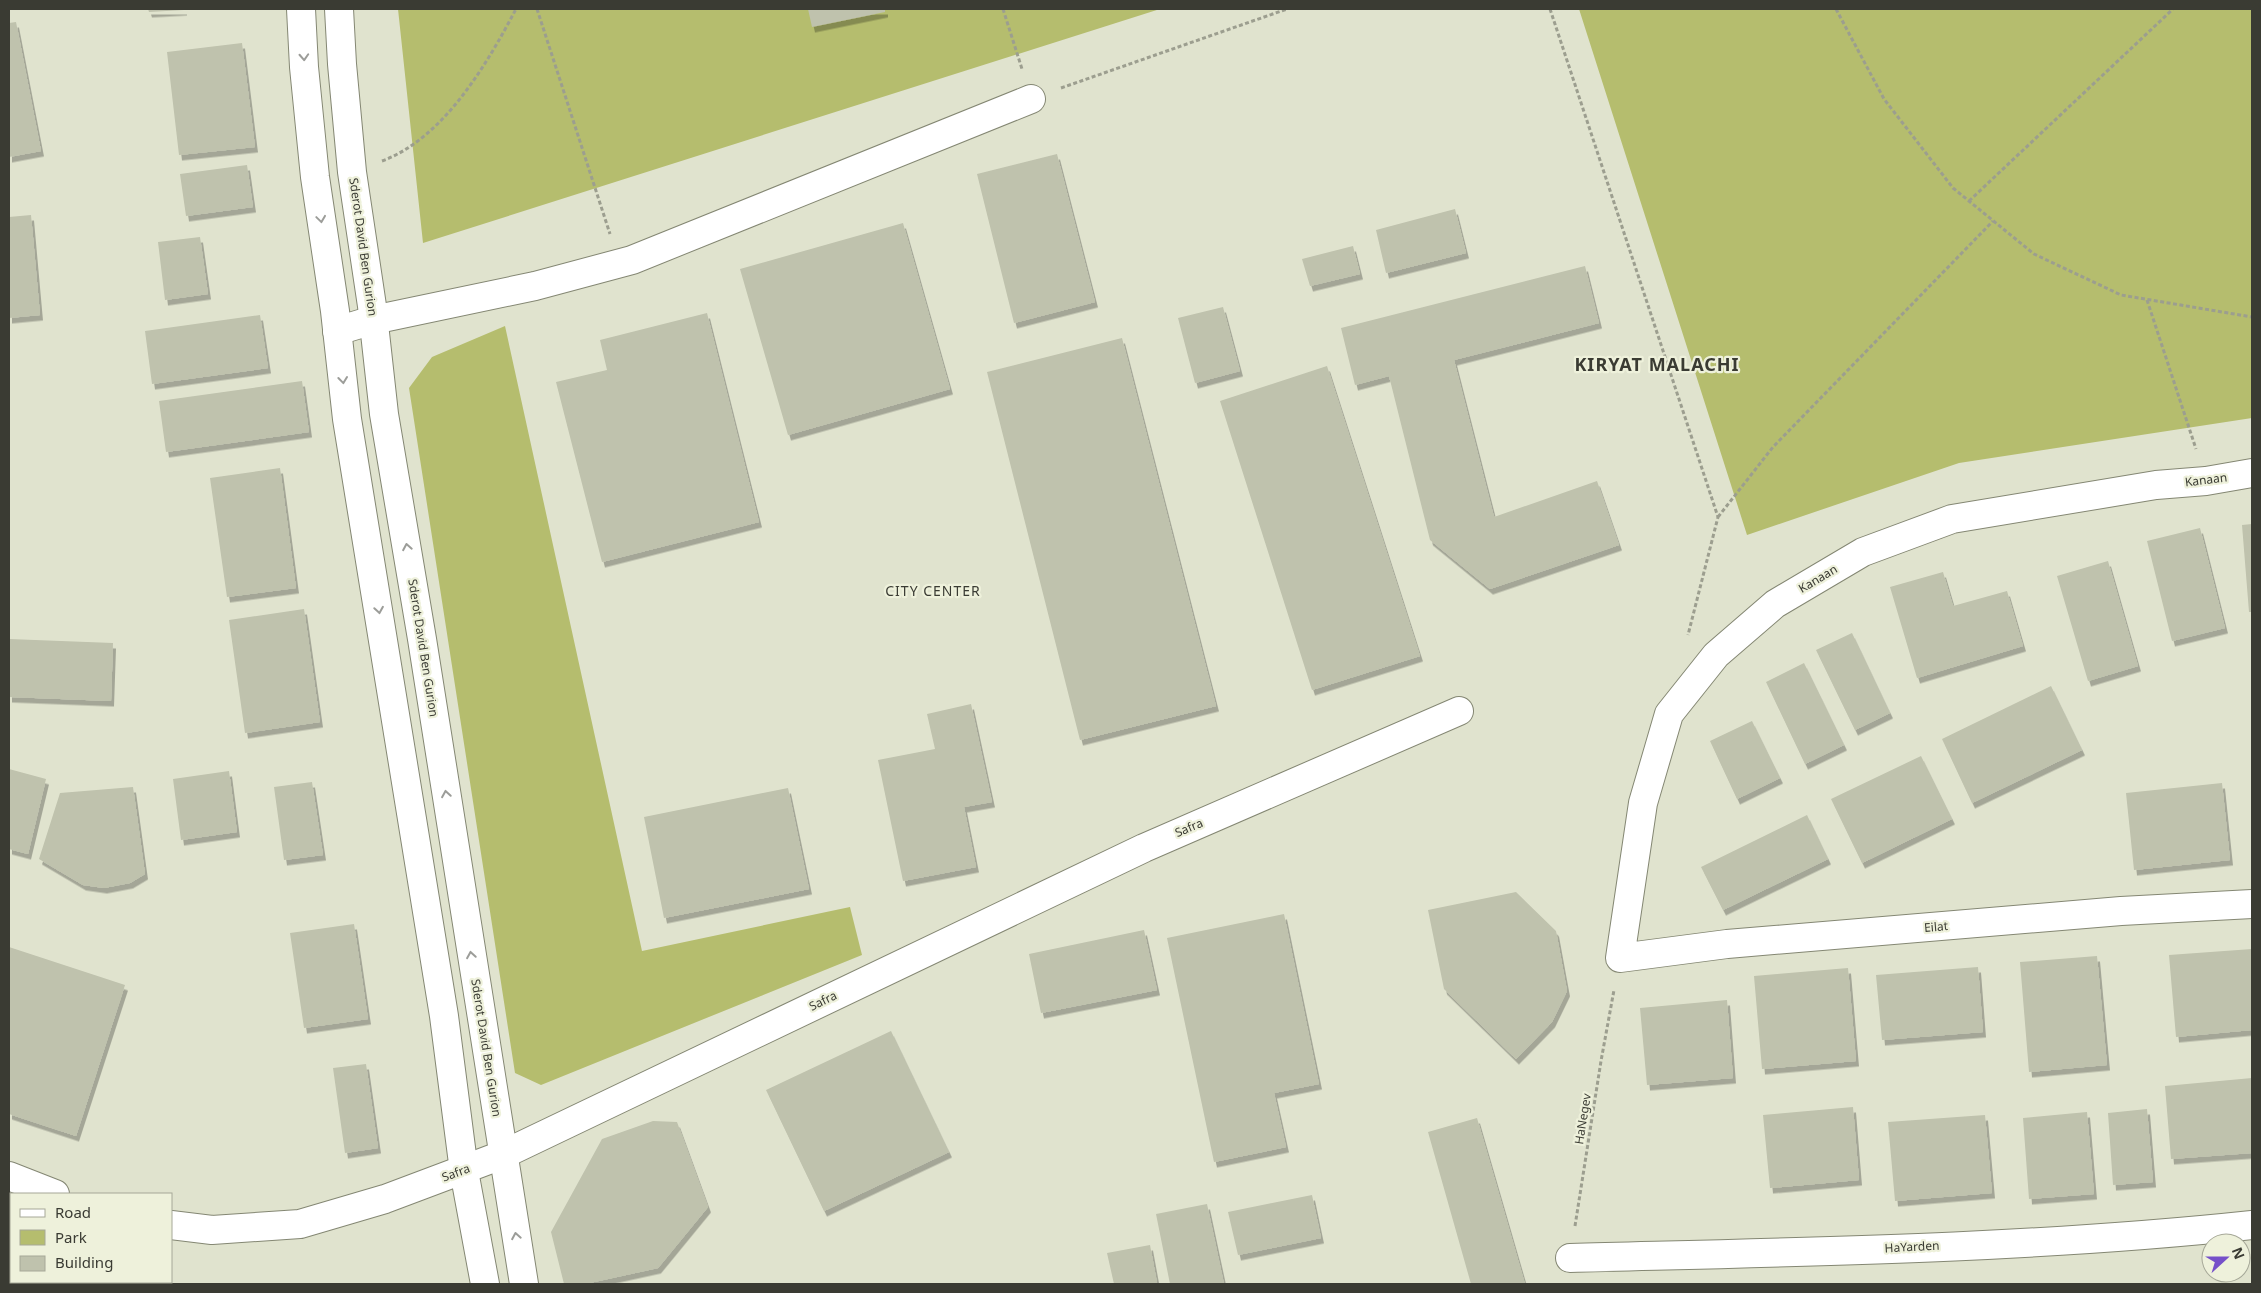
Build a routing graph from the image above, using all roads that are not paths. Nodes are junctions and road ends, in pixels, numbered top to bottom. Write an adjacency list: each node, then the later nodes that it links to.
1 (301, 9): 5 (street, one-way to 5)
2 (339, 9): 4 (street, Sderot David Ben Gurion)
3 (1031, 99): 4 (street)
4 (374, 320): 5 (street); 10 (street, Sderot David Ben Gurion, one-way to 4)
5 (337, 331): 11 (street, one-way to 11)
6 (2252, 473): 9 (street, Kanaan)
7 (1459, 711): 10 (street, Safra)
8 (2252, 904): 9 (street, Eilat)
9 (1620, 958)
10 (502, 1155): 11 (street, Safra); 18 (street, Sderot David Ben Gurion, one-way to 10)
11 (464, 1171): 14 (street, Safra); 17 (street)
12 (9, 1176): 13 (street)
13 (52, 1193)
14 (172, 1224)
15 (2252, 1224): 16 (street, HaYarden)
16 (1570, 1258)
17 (485, 1284)
18 (524, 1284)

